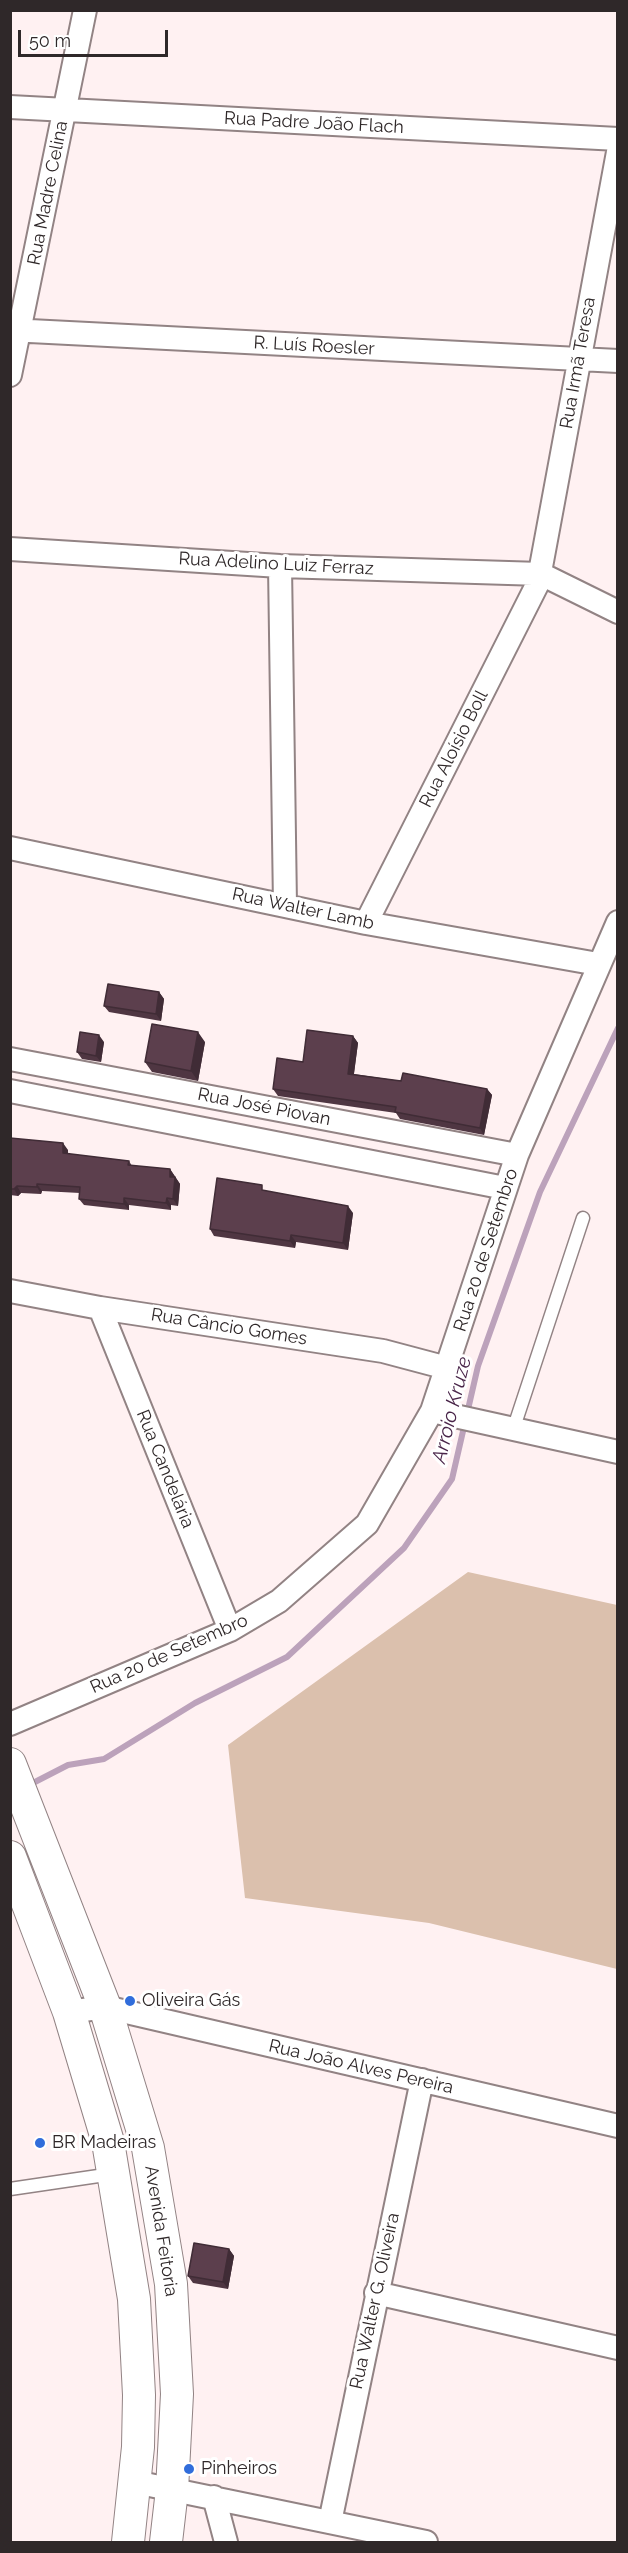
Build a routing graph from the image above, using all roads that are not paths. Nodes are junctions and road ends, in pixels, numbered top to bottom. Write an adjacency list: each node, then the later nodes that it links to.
1 (86, 10): 3 (street, Rua Madre Celina)
2 (10, 107): 3 (street, Rua Padre João Flach)
3 (64, 110): 4 (street, Rua Padre João Flach); 6 (street, Rua Madre Celina)
4 (618, 139)
5 (618, 152): 7 (street, Rua Irmã Teresa)
6 (15, 330): 7 (street, R. Luís Roesler); 9 (street, Rua Madre Celina)
7 (579, 359): 8 (street, R. Luís Roesler); 12 (street, Rua Irmã Teresa)
8 (618, 361)
9 (10, 375)
10 (10, 549): 11 (street, Rua Adelino Luiz Ferraz)
11 (280, 566): 12 (street, Rua Adelino Luiz Ferraz); 15 (street)
12 (541, 574): 13 (street); 17 (street, Rua Aloísio Boll)
13 (618, 612)
14 (10, 848): 15 (street, Rua Walter Lamb)
15 (285, 905): 17 (street, Rua Walter Lamb)
16 (618, 922): 18 (street, Rua 20 de Setembro)
17 (366, 923): 18 (street, Rua Walter Lamb)
18 (598, 964): 21 (street, Rua 20 de Setembro)
19 (10, 1059): 21 (street, Rua José Piovan)
20 (10, 1091): 22 (street, Rua José Piovan)
21 (517, 1155): 22 (street, Rua 20 de Setembro)
22 (505, 1188): 26 (street, Rua 20 de Setembro)
23 (583, 1218): 28 (lane)
24 (10, 1290): 25 (street, Rua Câncio Gomes)
25 (100, 1308): 26 (street, Rua Câncio Gomes); 30 (street, Rua Candelária)
26 (447, 1368): 27 (street, Rua 20 de Setembro)
27 (432, 1411): 28 (street); 30 (street, Rua 20 de Setembro)
28 (513, 1430): 29 (street)
29 (618, 1452)
30 (230, 1630): 31 (street, Rua 20 de Setembro)
31 (10, 1724)
32 (10, 1764): 34 (main road, Avenida Feitoria)
33 (10, 1857): 35 (main road, Avenida Feitoria)
34 (105, 2007): 35 (street); 36 (street, Rua João Alves Pereira); 43 (main road, Avenida Feitoria)
35 (69, 2012): 38 (main road, Avenida Feitoria)
36 (423, 2080): 37 (street, Rua João Alves Pereira); 40 (street, Rua Walter G. Oliveira)
37 (618, 2126)
38 (114, 2174): 39 (lane); 42 (main road, Avenida Feitoria)
39 (10, 2189)
40 (376, 2293): 41 (street); 45 (street, Rua Walter G. Oliveira)
41 (618, 2348)
42 (135, 2482): 43 (street); 46 (main road, Avenida Feitoria)
43 (172, 2490): 44 (street); 47 (main road, Avenida Feitoria)
44 (214, 2497): 45 (street); 48 (street)
45 (330, 2522): 49 (street)
46 (129, 2542)
47 (166, 2542)
48 (226, 2542)
49 (426, 2542)

